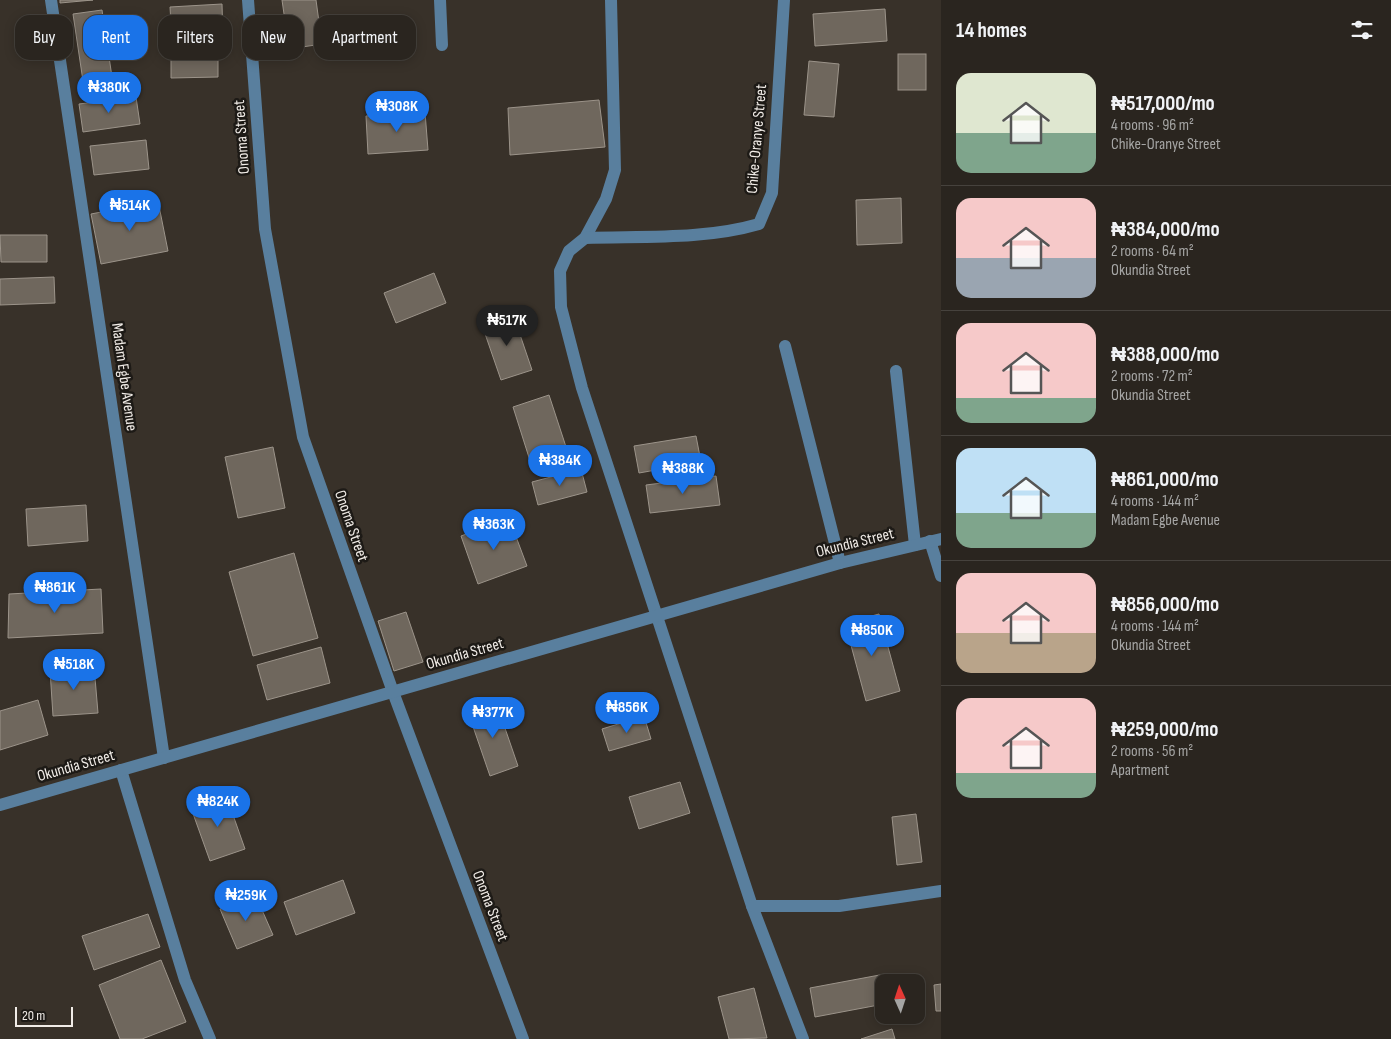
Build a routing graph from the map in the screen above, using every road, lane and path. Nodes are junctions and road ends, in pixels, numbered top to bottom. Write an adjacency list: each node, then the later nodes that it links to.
1 (51, 0): 16 (street, Madam Egbe Avenue)
2 (248, 0): 15 (street, Onoma Street)
3 (440, 0): 6 (street)
4 (611, 0): 7 (street)
5 (784, 0): 7 (street, Chike-Oranye Street)
6 (442, 45)
7 (585, 238): 14 (street)
8 (785, 346): 12 (street)
9 (896, 371): 11 (street)
10 (936, 540): 11 (street, Okundia Street); 13 (street)
11 (915, 545): 12 (street, Okundia Street)
12 (840, 563): 14 (street, Okundia Street)
13 (941, 576)
14 (658, 615): 15 (street, Okundia Street); 20 (street)
15 (393, 692): 16 (street, Okundia Street); 22 (street, Onoma Street)
16 (164, 758): 17 (street, Okundia Street)
17 (121, 770): 18 (street, Okundia Street); 21 (street)
18 (0, 805)
19 (941, 891): 20 (street)
20 (752, 906): 23 (street)
21 (210, 1039)
22 (523, 1039)
23 (803, 1039)

